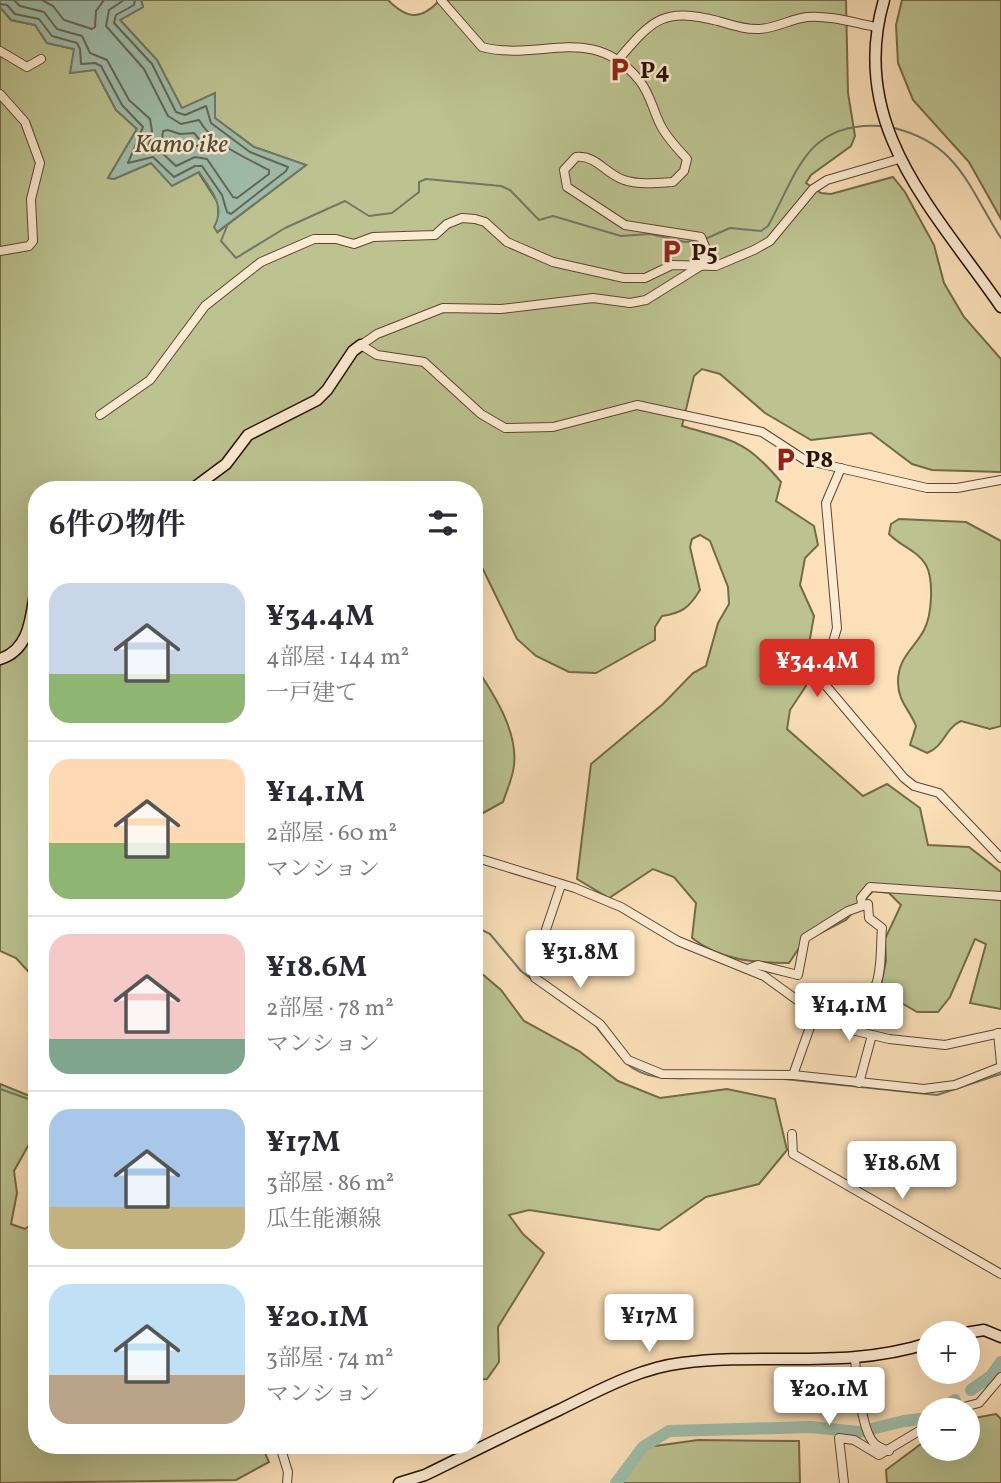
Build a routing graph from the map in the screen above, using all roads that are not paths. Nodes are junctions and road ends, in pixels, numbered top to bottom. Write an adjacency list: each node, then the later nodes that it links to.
1 (441, 0): 6 (street)
2 (884, 0): 3 (street)
3 (876, 27): 6 (street); 8 (street)
4 (0, 51): 5 (street)
5 (41, 59)
6 (618, 60): 10 (street)
7 (0, 94): 9 (street)
8 (899, 159): 10 (street); 11 (street)
9 (0, 251)
10 (702, 265): 12 (street); 13 (street)
11 (1001, 307)
12 (361, 345): 14 (street); 16 (street)
13 (100, 415)
14 (841, 468): 15 (street); 19 (street)
15 (1001, 480)
16 (203, 481)
17 (28, 622): 18 (street)
18 (0, 659)
19 (1001, 858)
20 (483, 860): 21 (street)
21 (561, 885): 24 (street); 30 (street)
22 (1001, 896): 23 (street)
23 (862, 904): 24 (street); 26 (street)
24 (748, 969): 25 (street)
25 (815, 1013): 26 (street); 30 (street)
26 (836, 1023): 28 (street)
27 (999, 1033): 28 (street); 29 (street)
28 (872, 1035): 31 (street)
29 (1001, 1065): 31 (street)
30 (793, 1075): 31 (street)
31 (859, 1083)
32 (792, 1134): 33 (street)
33 (1001, 1274)
34 (980, 1331): 35 (street)
35 (1001, 1337)
36 (917, 1347): 37 (street)
37 (855, 1360): 41 (street); 42 (street)
38 (1001, 1377): 39 (street)
39 (980, 1402)
40 (917, 1432): 42 (street)
41 (483, 1447)
42 (889, 1451): 47 (street)
43 (282, 1454): 45 (street)
44 (468, 1454): 46 (street)
45 (286, 1483)
46 (399, 1483)
47 (844, 1483)

